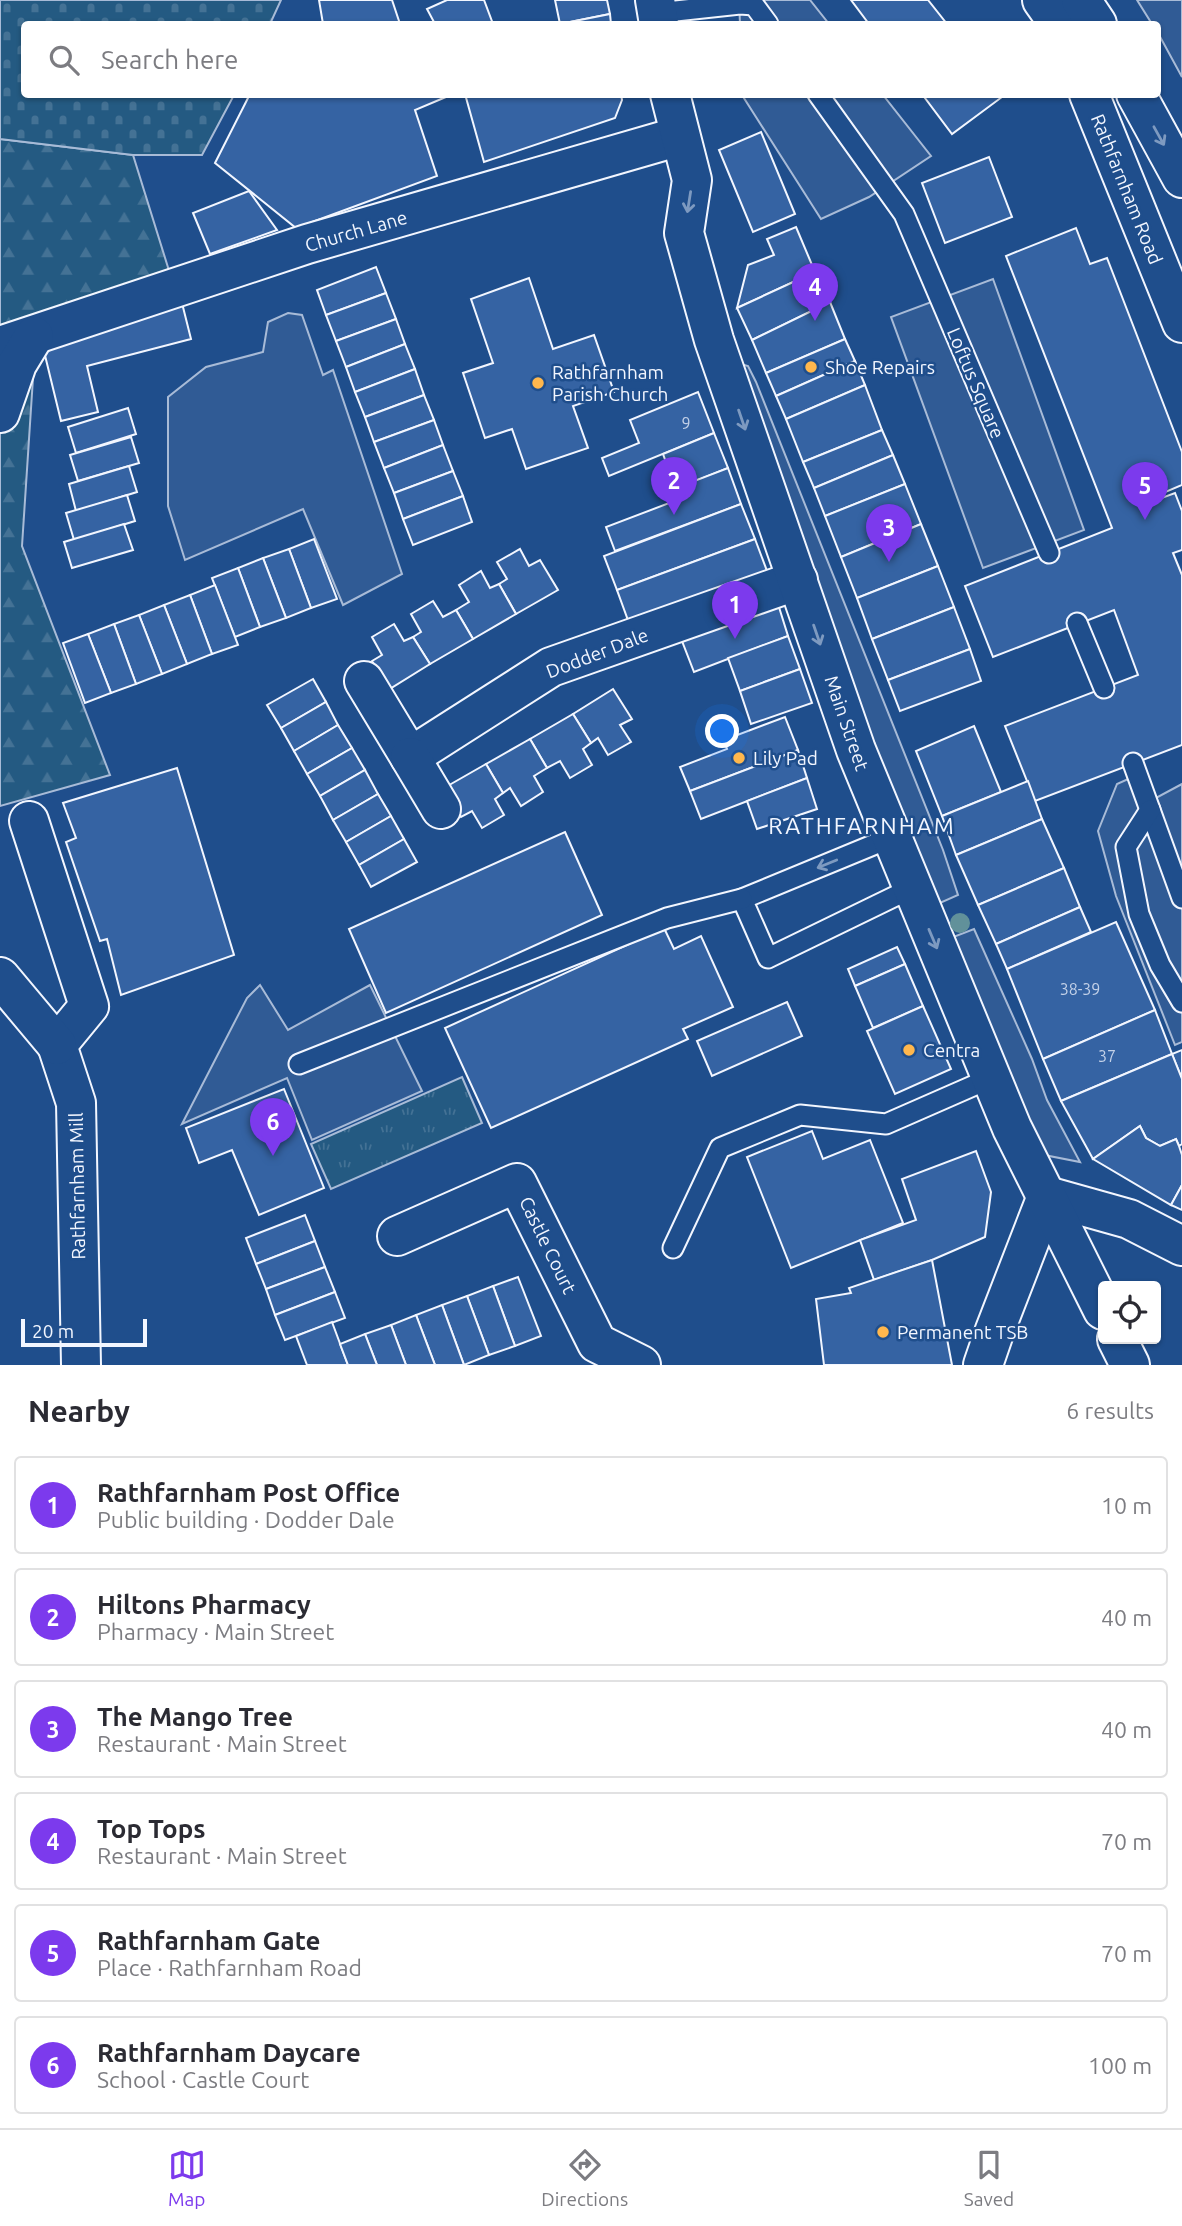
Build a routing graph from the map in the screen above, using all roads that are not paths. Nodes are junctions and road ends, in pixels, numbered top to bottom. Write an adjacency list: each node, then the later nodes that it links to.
1 (1042, 0): 5 (street)
2 (1082, 0): 6 (street)
3 (657, 13): 4 (lane)
4 (766, 21)
5 (1057, 21)
6 (1095, 21)
7 (671, 98): 11 (street, Main Street)
8 (821, 98): 16 (lane, Loftus Square)
9 (1091, 98): 13 (street, Rathfarnham Road)
10 (1138, 98): 12 (street, one-way to 12)
11 (680, 136): 14 (street, Church Lane); 17 (street, Main Street, one-way to 17)
12 (1182, 178)
13 (1182, 323)
14 (17, 341): 15 (street, Church Lane)
15 (0, 413)
16 (1049, 553)
17 (798, 580): 21 (street, Dodder Dale); 26 (street, Main Street, one-way to 26)
18 (1077, 623): 20 (lane)
19 (364, 681): 21 (street)
20 (1104, 688)
21 (410, 757): 23 (street)
22 (1133, 764): 24 (lane)
23 (441, 809)
24 (1150, 810): 28 (lane); 31 (lane)
25 (29, 821): 32 (street)
26 (890, 838): 27 (street, Main Street); 29 (lane, one-way to 29)
27 (912, 888): 29 (lane); 34 (street, Main Street, one-way to 34)
28 (1182, 898)
29 (742, 899): 33 (lane)
30 (0, 976): 32 (street)
31 (1182, 1002)
32 (57, 1045): 41 (street, Rathfarnham Mill)
33 (299, 1064)
34 (991, 1078): 35 (street, Main Street); 38 (lane)
35 (1047, 1196): 37 (street); 39 (street, Main Street); 43 (street)
36 (397, 1236): 42 (street, Castle Court)
37 (1182, 1246)
38 (673, 1248)
39 (1098, 1300)
40 (1120, 1344): 44 (street)
41 (81, 1365)
42 (641, 1365)
43 (983, 1365)
44 (1130, 1365)

